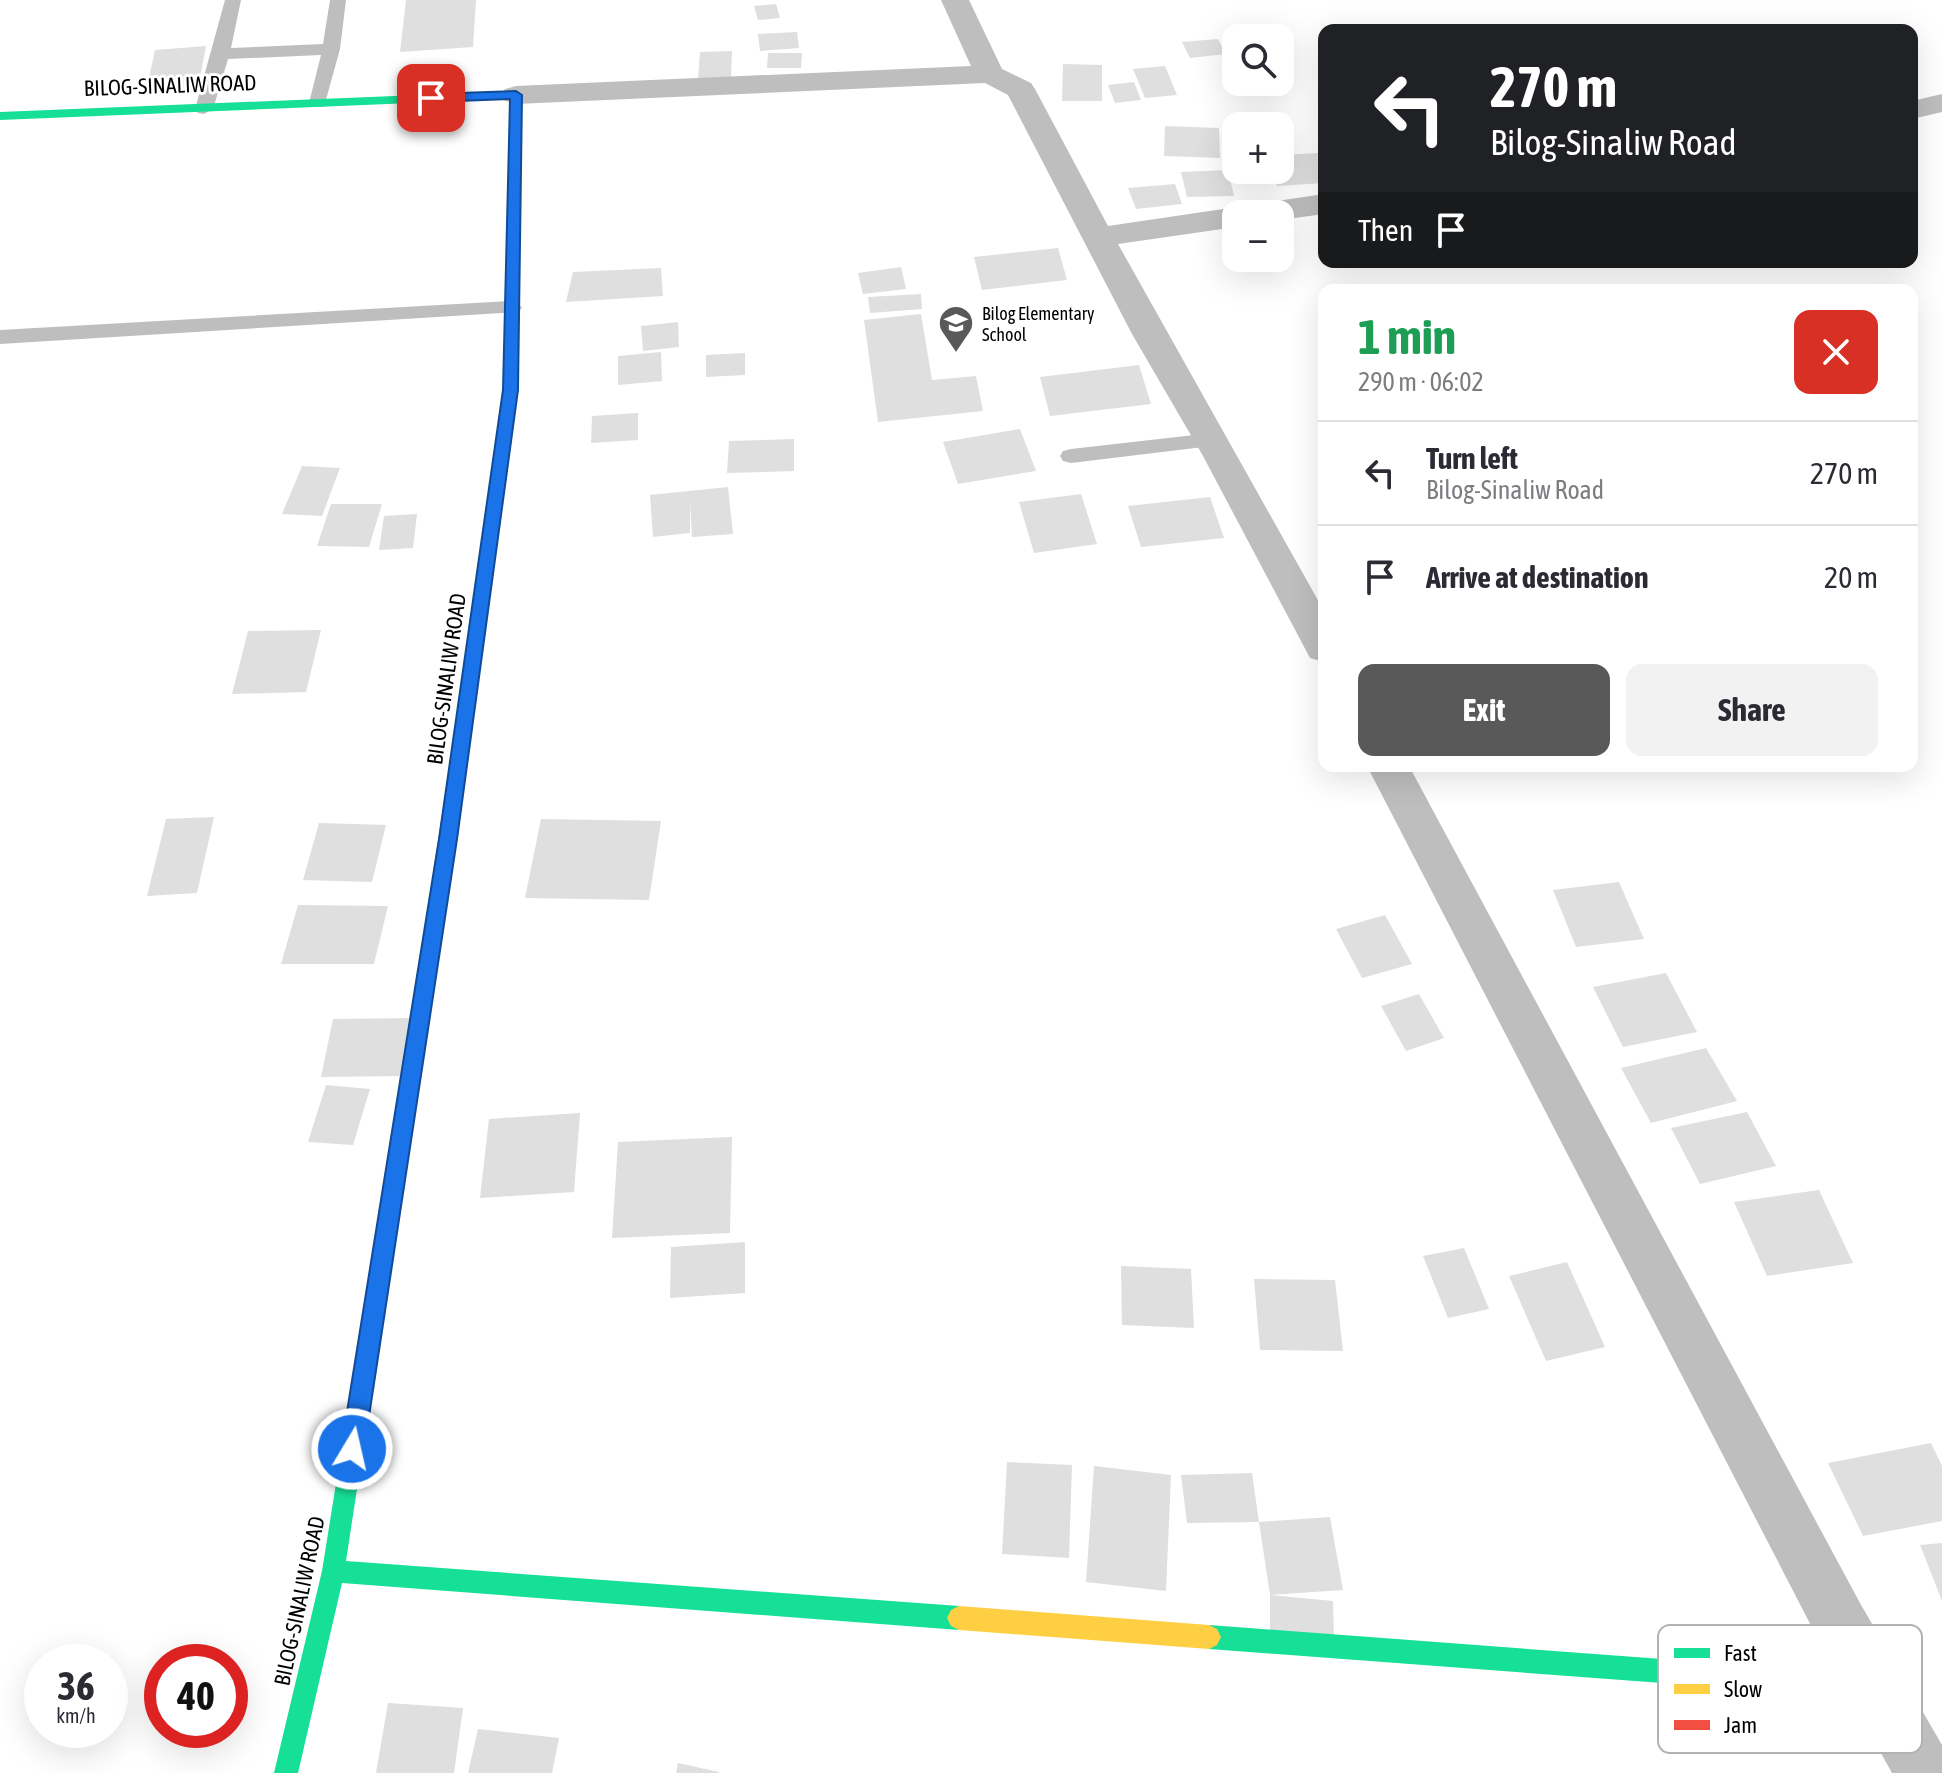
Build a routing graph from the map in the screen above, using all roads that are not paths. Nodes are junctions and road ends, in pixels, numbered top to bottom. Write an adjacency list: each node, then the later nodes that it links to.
1 (233, 0): 5 (lane)
2 (338, 0): 4 (lane)
3 (955, 0): 6 (street)
4 (331, 49): 5 (lane); 8 (lane)
5 (221, 54): 10 (lane)
6 (990, 74): 7 (street); 16 (street)
7 (516, 95): 8 (street, BILOG-SINALIW ROAD); 17 (street, BILOG-SINALIW ROAD)
8 (318, 103): 10 (street, BILOG-SINALIW ROAD)
9 (1942, 103): 11 (street)
10 (204, 109): 12 (street, BILOG-SINALIW ROAD)
11 (1918, 109)
12 (0, 116)
13 (1318, 205): 14 (street)
14 (1294, 208)
15 (1222, 219): 16 (street)
16 (1100, 237): 19 (street)
17 (512, 307): 18 (lane); 23 (street, BILOG-SINALIW ROAD)
18 (0, 337)
19 (1212, 440): 20 (lane); 21 (street)
20 (1071, 456)
21 (1318, 636)
22 (1391, 772): 24 (street)
23 (333, 1571): 25 (street); 27 (street, BILOG-SINALIW ROAD)
24 (1842, 1625)
25 (1658, 1671)
26 (1913, 1753): 28 (street)
27 (286, 1773)
28 (1925, 1773)

